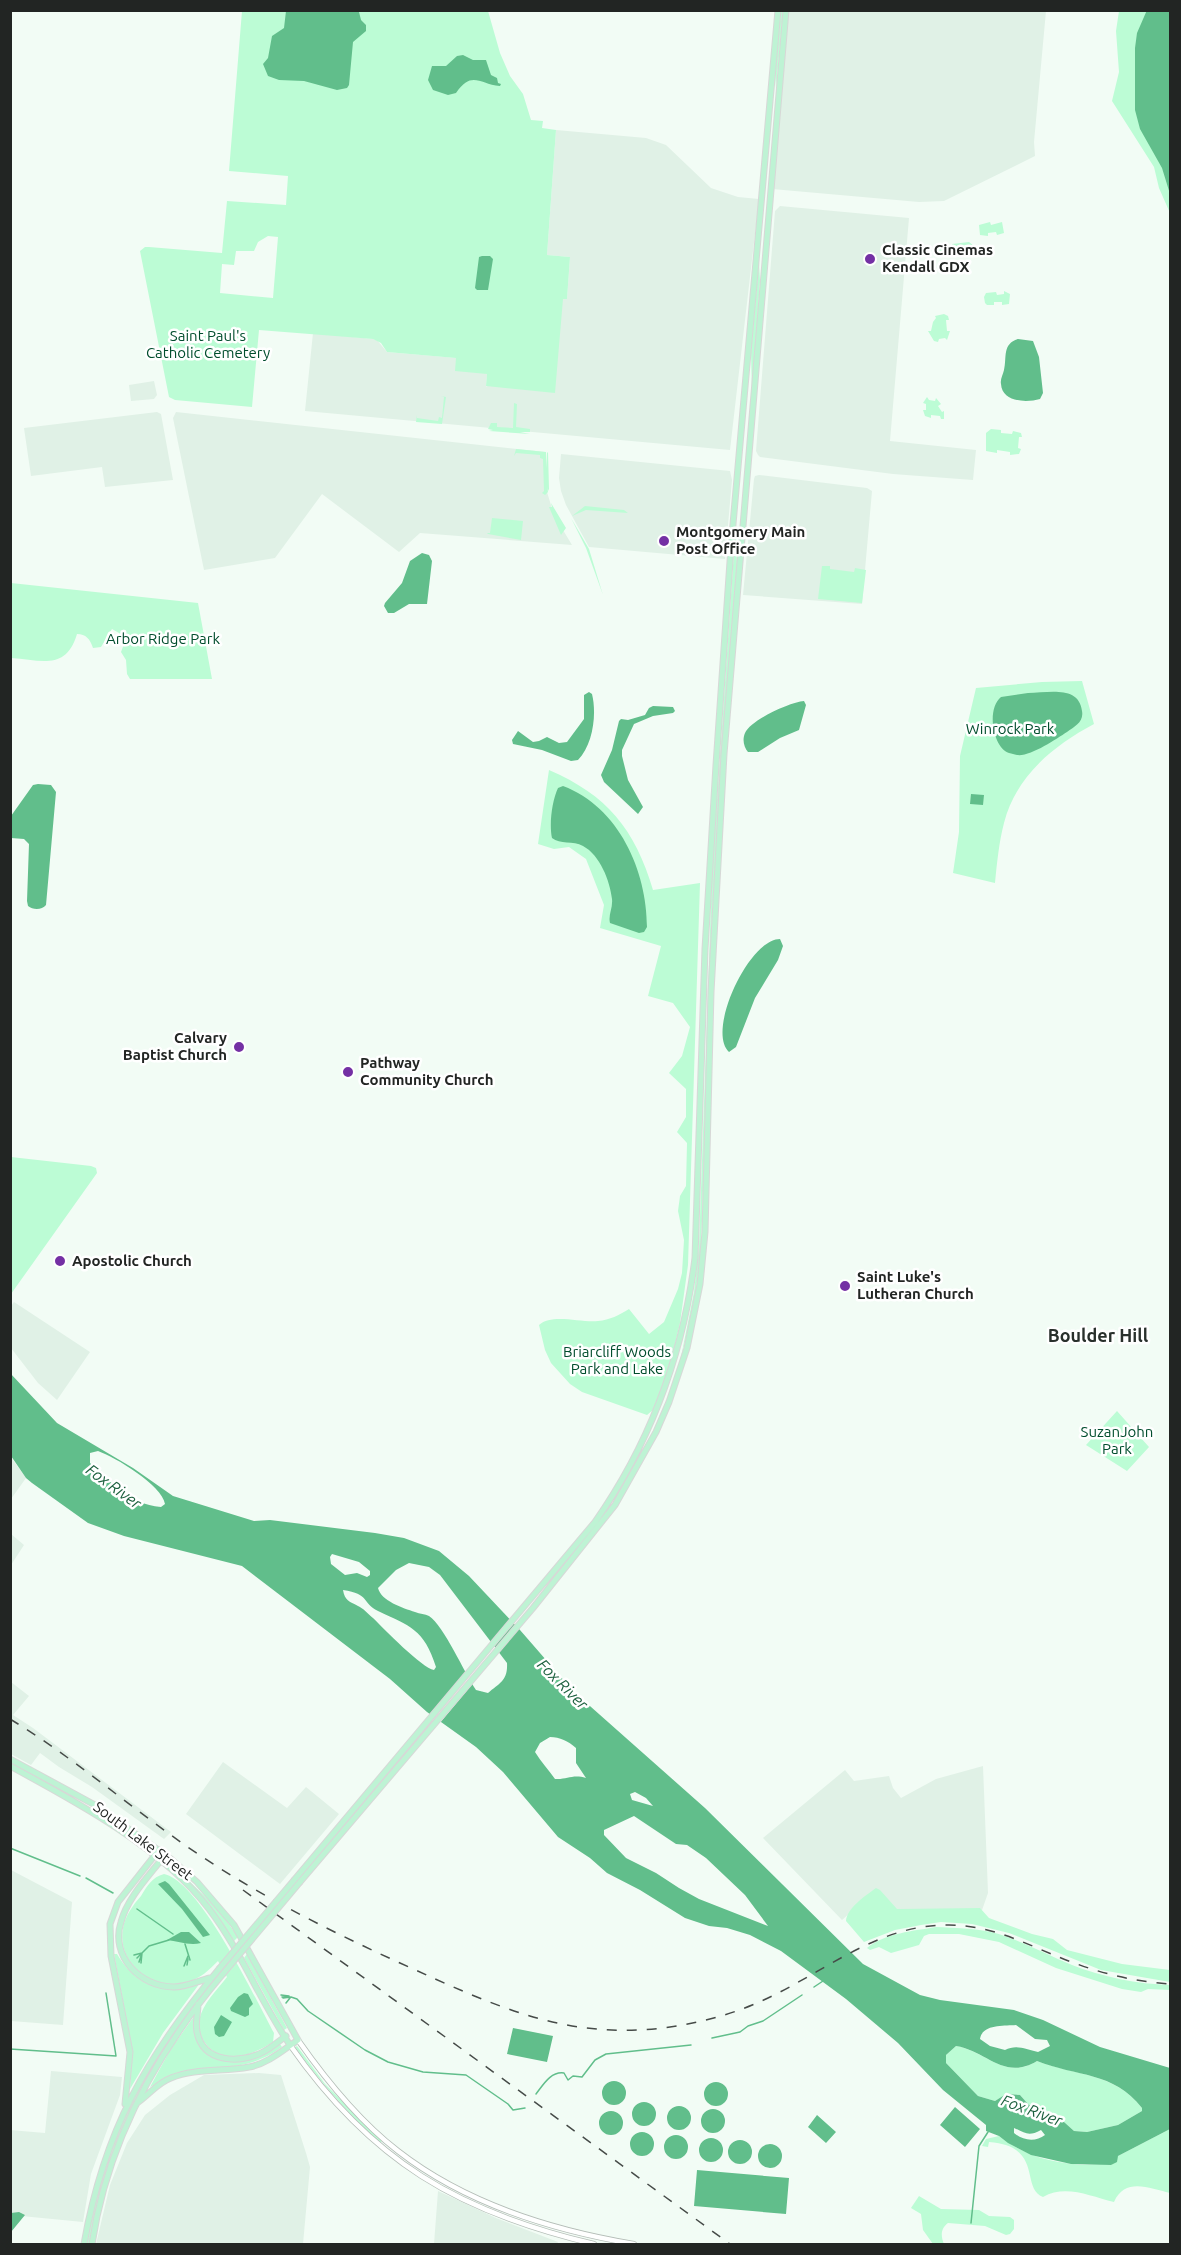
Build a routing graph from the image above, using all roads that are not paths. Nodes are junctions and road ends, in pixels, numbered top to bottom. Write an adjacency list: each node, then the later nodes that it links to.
1 (778, 10): 3 (main road)
2 (786, 10): 3 (main road)
3 (530, 1607): 10 (main road, bridge)
4 (10, 1759): 6 (main road, South Lake Street)
5 (10, 1766): 8 (main road, South Lake Street)
6 (159, 1850): 7 (main road, South Lake Street); 8 (main road)
7 (165, 1854): 9 (main road); 13 (main road, South Lake Street)
8 (153, 1856): 9 (main road, South Lake Street); 18 (main road)
9 (160, 1861): 11 (main road); 14 (main road, South Lake Street)
10 (220, 1972): 11 (main road); 12 (main road)
11 (211, 1978): 18 (main road)
12 (198, 2003): 14 (main road); 17 (main road)
13 (293, 2032): 14 (main road); 15 (main road, South Lake Street)
14 (285, 2037): 16 (main road, South Lake Street)
15 (298, 2040): 16 (main road); 24 (main road, South Lake Street)
16 (290, 2045): 17 (main road); 19 (main road, South Lake Street)
17 (137, 2103): 21 (main road)
18 (124, 2111): 20 (main road)
19 (567, 2238): 22 (main road); 23 (main road, South Lake Street)
20 (84, 2244)
21 (92, 2244)
22 (571, 2244)
23 (594, 2244)
24 (634, 2244)

